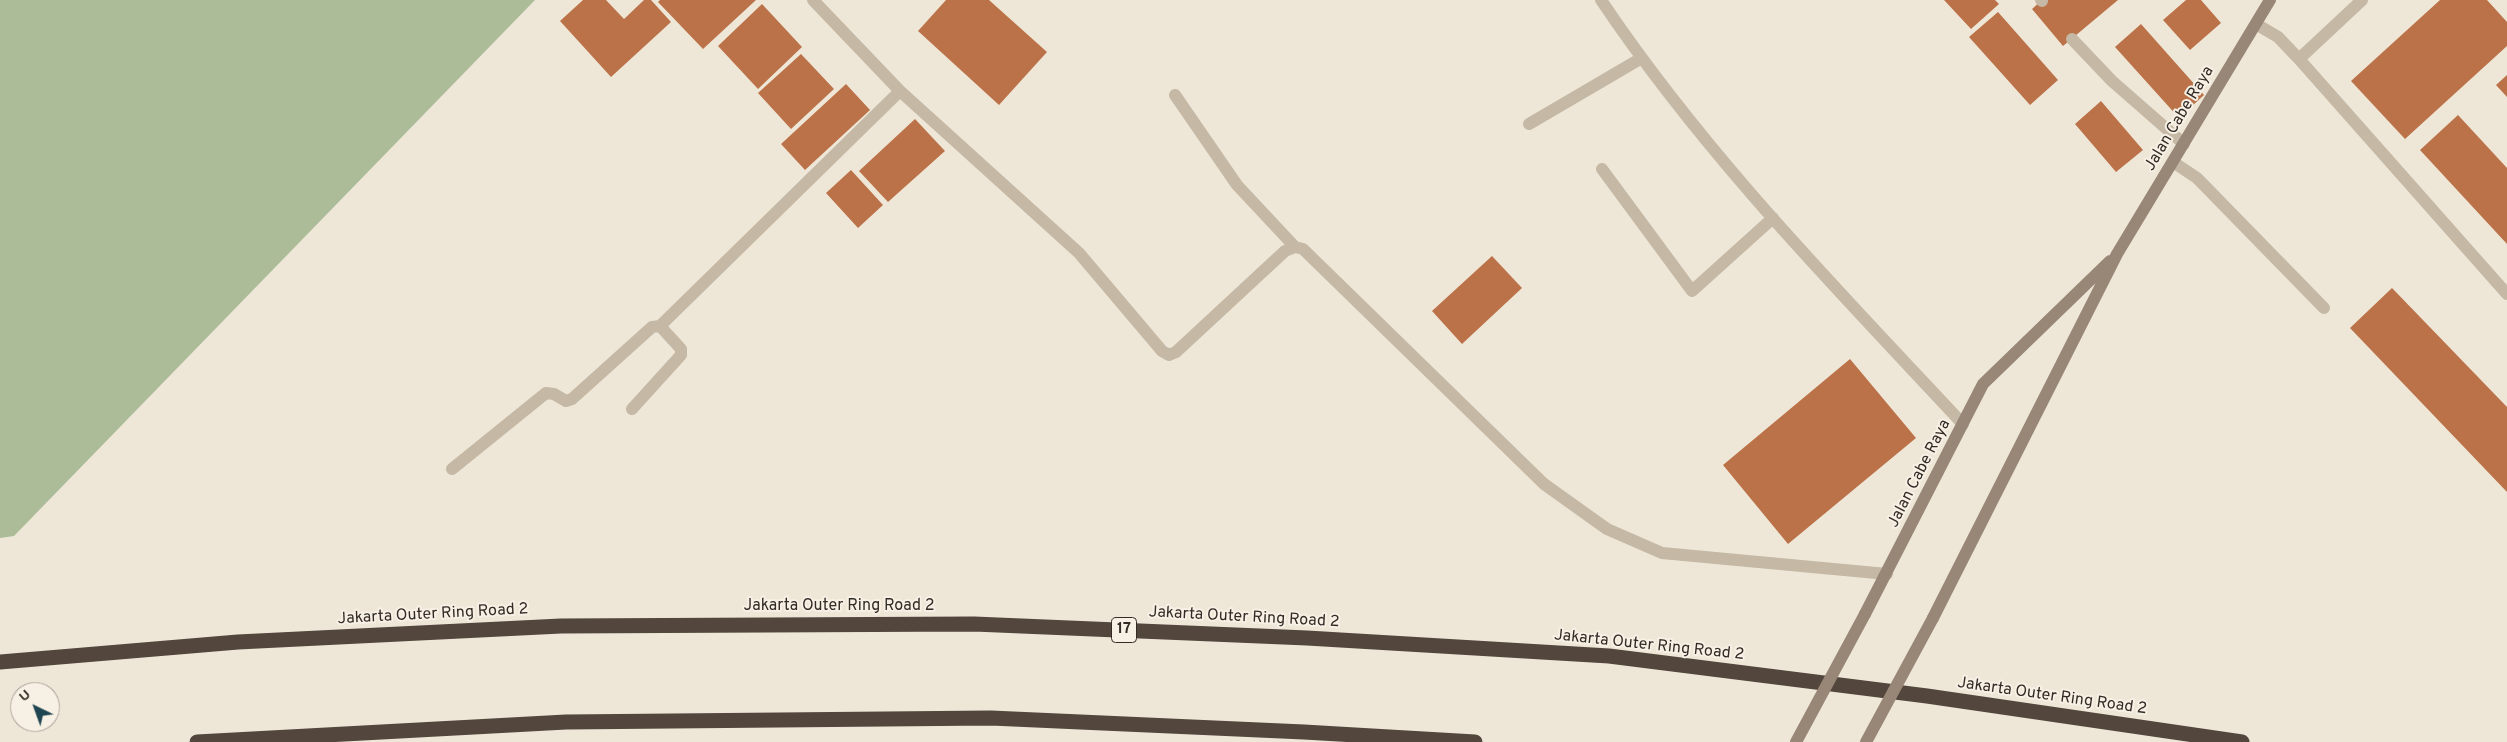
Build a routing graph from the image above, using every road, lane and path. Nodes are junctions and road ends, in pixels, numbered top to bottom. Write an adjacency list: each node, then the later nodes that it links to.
1 (813, 0): 9 (street)
2 (1601, 0): 7 (street)
3 (2270, 0): 5 (main road, Jalan Cabe Raya)
4 (2362, 0): 8 (street)
5 (2256, 24): 8 (street); 12 (main road, Jalan Cabe Raya)
6 (2072, 39): 12 (street)
7 (1640, 59): 11 (street); 15 (street)
8 (2299, 59): 18 (street)
9 (900, 91): 16 (street); 20 (street)
10 (1176, 95): 16 (street)
11 (1529, 124)
12 (2184, 144): 13 (main road, Jalan Cabe Raya)
13 (2173, 162): 17 (main road, Jalan Cabe Raya); 19 (street)
14 (1602, 169): 15 (street)
15 (1773, 218): 22 (street)
16 (1295, 247): 24 (street)
17 (2117, 254): 22 (main road, Jalan Cabe Raya); 29 (main road, Jalan Cabe Raya, bridge)
18 (2507, 294)
19 (2324, 308)
20 (660, 326): 21 (street); 23 (street)
21 (632, 409)
22 (1963, 424): 24 (main road, Jalan Cabe Raya)
23 (452, 469)
24 (1888, 574): 28 (main road, Jalan Cabe Raya, bridge)
25 (0, 662): 30 (highway, Jakarta Outer Ring Road 2 / 17)
26 (197, 742): 27 (highway)
27 (1475, 742)
28 (1796, 742)
29 (1866, 742)
30 (2242, 742)

